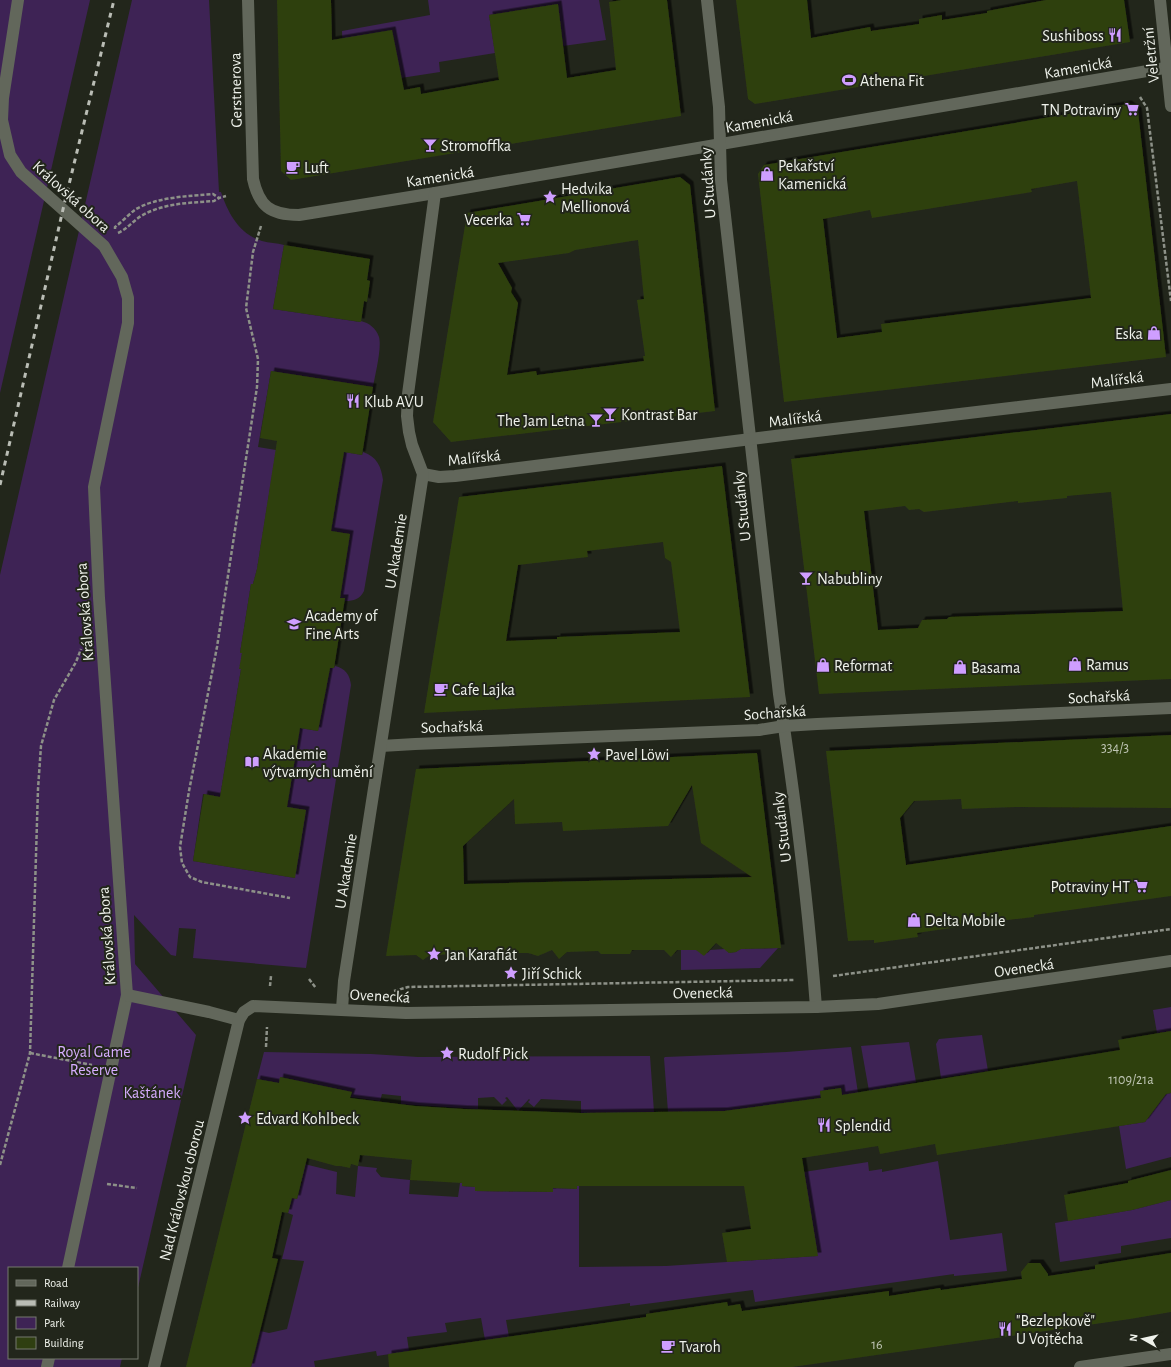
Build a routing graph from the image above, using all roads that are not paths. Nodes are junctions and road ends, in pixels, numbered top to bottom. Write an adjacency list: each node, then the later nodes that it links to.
1 (18, 0): 17 (street, Královská obora)
2 (248, 0): 9 (street, Gerstnerova)
3 (707, 0): 7 (street, U Studánky)
4 (1160, 0): 5 (street, Veletržní)
5 (1169, 67): 6 (street, Veletržní); 7 (street, Kamenická)
6 (1171, 106)
7 (720, 144): 8 (street, Kamenická); 11 (street, U Studánky)
8 (435, 193): 9 (street, Kamenická); 12 (street)
9 (266, 206)
10 (1171, 389): 11 (street, Malířská)
11 (751, 440): 12 (street, Malířská); 14 (street, U Studánky)
12 (423, 474): 15 (street, U Akademie)
13 (1171, 708): 14 (street, Sochařská)
14 (784, 726): 15 (street, Sochařská); 18 (street, U Studánky)
15 (381, 746): 19 (street, U Akademie)
16 (1171, 961): 18 (street, Ovenecká)
17 (126, 995): 20 (street); 21 (street, Královská obora)
18 (816, 1007): 19 (street, Ovenecká)
19 (342, 1009): 20 (street, Ovenecká)
20 (239, 1020): 23 (street, Nad Královskou oborou)
21 (68, 1267)
22 (1171, 1354): 24 (street)
23 (154, 1367)
24 (1080, 1367)

